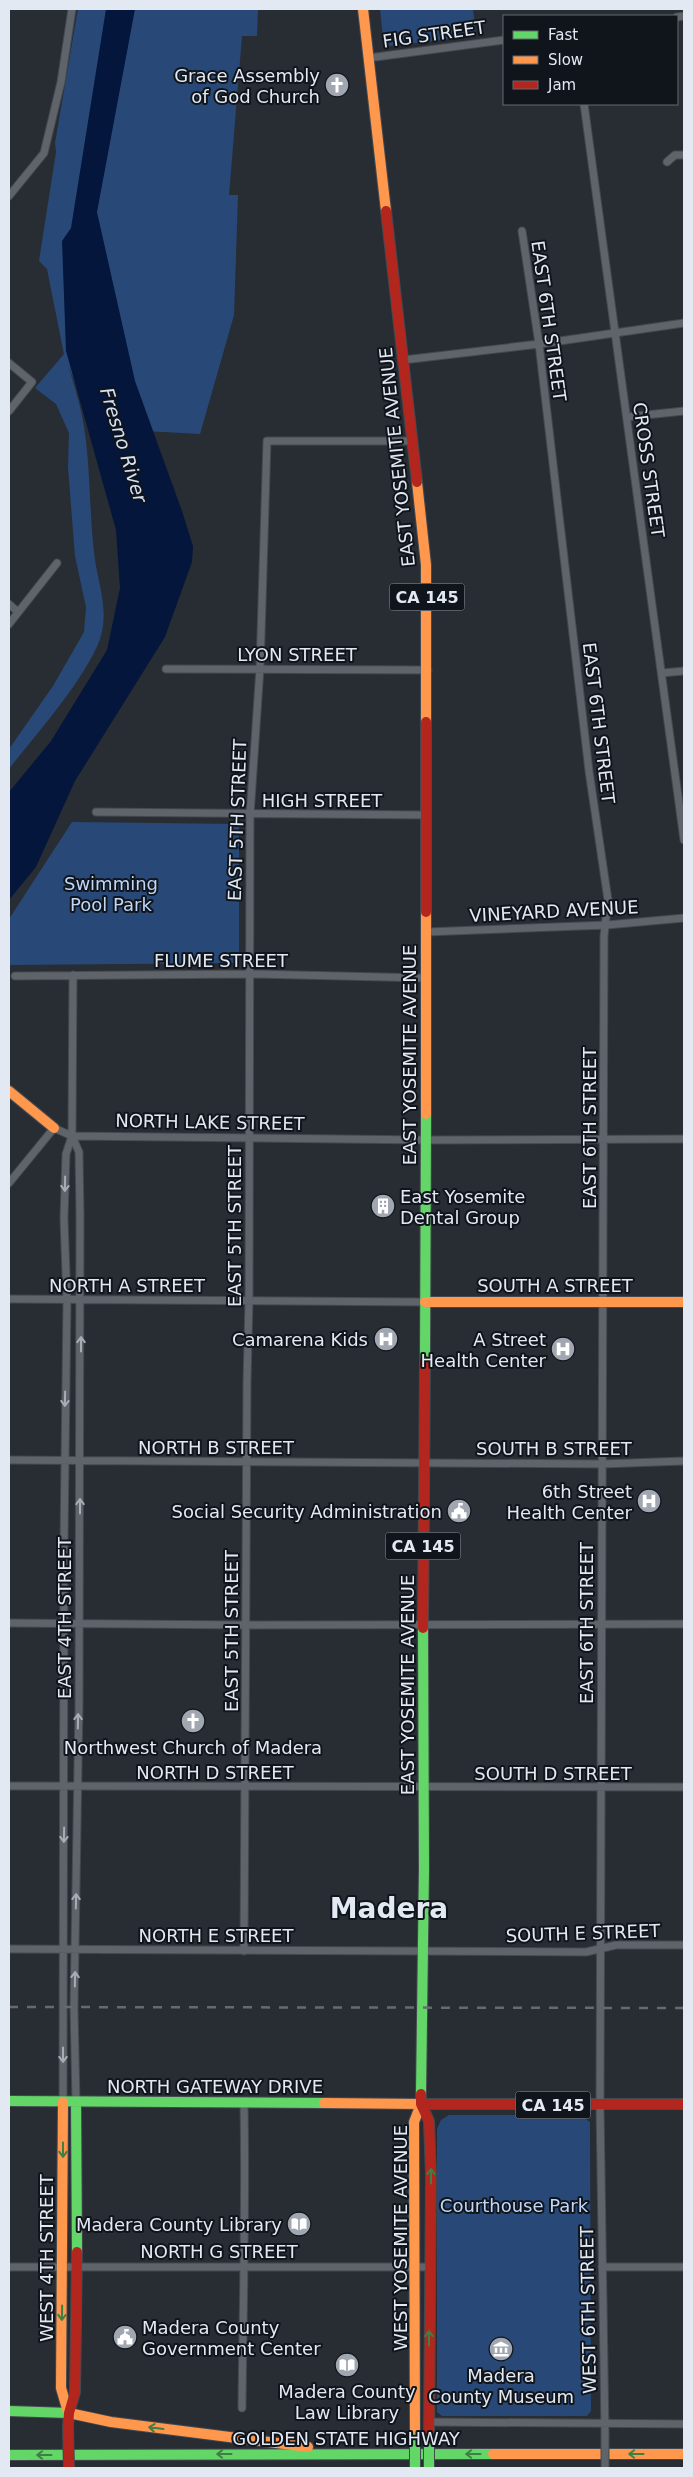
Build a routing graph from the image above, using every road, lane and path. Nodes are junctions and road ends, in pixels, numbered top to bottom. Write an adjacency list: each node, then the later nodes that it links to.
1 (72, 9): 8 (street)
2 (363, 9): 4 (main road, EAST YOSEMITE AVENUE / CA 145)
3 (503, 40): 4 (street, FIG STREET)
4 (368, 58): 13 (main road, EAST YOSEMITE AVENUE / CA 145)
5 (584, 105): 11 (street, CROSS STREET)
6 (684, 155): 7 (street)
7 (668, 162)
8 (9, 196)
9 (522, 231): 12 (street, EAST 6TH STREET)
10 (684, 323): 11 (street)
11 (615, 332): 12 (street); 17 (street, CROSS STREET)
12 (538, 344): 13 (street); 33 (street, EAST 6TH STREET)
13 (403, 360): 18 (main road, EAST YOSEMITE AVENUE / CA 145)
14 (9, 363): 15 (street)
15 (9, 411)
16 (684, 411): 17 (street)
17 (627, 417): 27 (street, CROSS STREET)
18 (413, 441): 23 (street, EAST 5TH STREET); 25 (main road, EAST YOSEMITE AVENUE / CA 145)
19 (57, 563): 21 (street)
20 (9, 604): 21 (street)
21 (18, 612): 22 (street)
22 (9, 624)
23 (260, 668): 24 (street, LYON STREET); 25 (street, LYON STREET); 29 (street, EAST 5TH STREET)
24 (166, 669)
25 (428, 670): 30 (main road, EAST YOSEMITE AVENUE / CA 145)
26 (684, 671): 27 (street)
27 (662, 673): 31 (street, CROSS STREET)
28 (96, 812): 29 (street, HIGH STREET)
29 (250, 814): 30 (street, HIGH STREET); 35 (street, EAST 5TH STREET)
30 (427, 815): 34 (main road, EAST YOSEMITE AVENUE / CA 145)
31 (684, 840)
32 (684, 918): 33 (street, VINEYARD AVENUE)
33 (607, 925): 34 (street, VINEYARD AVENUE); 45 (street, EAST 6TH STREET)
34 (426, 932): 38 (main road, EAST YOSEMITE AVENUE / CA 145)
35 (250, 974): 36 (street, FLUME STREET); 38 (street, FLUME STREET); 42 (street, EAST 5TH STREET)
36 (73, 975): 37 (street, FLUME STREET); 41 (street, EAST 4TH STREET)
37 (15, 976)
38 (426, 978): 44 (main road, EAST YOSEMITE AVENUE / CA 145)
39 (9, 1091): 40 (main road, NORTH LAKE STREET)
40 (54, 1128): 41 (street, NORTH LAKE STREET); 46 (street)
41 (72, 1136): 42 (street, NORTH LAKE STREET); 48 (street, EAST 4TH STREET, one-way to 48); 49 (street, EAST 4TH STREET)
42 (249, 1138): 44 (street, NORTH LAKE STREET); 50 (street, EAST 5TH STREET)
43 (684, 1138): 45 (street, NORTH LAKE STREET)
44 (425, 1140): 45 (street, NORTH LAKE STREET); 52 (main road, EAST YOSEMITE AVENUE / CA 145)
45 (603, 1140): 51 (street, EAST 6TH STREET)
46 (9, 1183)
47 (9, 1299): 48 (street, NORTH A STREET)
48 (67, 1300): 49 (street, NORTH A STREET); 55 (street, EAST 4TH STREET, one-way to 55)
49 (80, 1300): 50 (street, NORTH A STREET); 56 (street, EAST 4TH STREET, one-way to 49)
50 (249, 1300): 52 (street, NORTH A STREET); 58 (street, EAST 5TH STREET)
51 (603, 1301): 52 (main road, SOUTH A STREET); 53 (main road, SOUTH A STREET); 60 (street, EAST 6TH STREET)
52 (425, 1302): 59 (main road, EAST YOSEMITE AVENUE / CA 145)
53 (684, 1302)
54 (9, 1460): 55 (street, NORTH B STREET)
55 (64, 1461): 56 (street, NORTH B STREET); 62 (street, EAST 4TH STREET)
56 (80, 1461): 58 (street, NORTH B STREET); 63 (street, EAST 4TH STREET, one-way to 56)
57 (684, 1461): 60 (street, SOUTH B STREET)
58 (247, 1463): 59 (street, NORTH B STREET); 67 (street, EAST 5TH STREET)
59 (424, 1463): 60 (street, SOUTH B STREET); 65 (main road, EAST YOSEMITE AVENUE / CA 145)
60 (602, 1464): 66 (street, EAST 6TH STREET)
61 (9, 1623): 62 (street)
62 (65, 1624): 63 (street); 69 (street, EAST 4TH STREET)
63 (78, 1624): 67 (street); 70 (street, EAST 4TH STREET, one-way to 63)
64 (684, 1624): 66 (street)
65 (424, 1625): 66 (street); 67 (street); 73 (main road, EAST YOSEMITE AVENUE / CA 145)
66 (601, 1625): 74 (street, EAST 6TH STREET)
67 (246, 1626): 72 (street, EAST 5TH STREET)
68 (9, 1786): 69 (street, NORTH D STREET)
69 (65, 1786): 70 (street, NORTH D STREET); 78 (street, EAST 4TH STREET, one-way to 78)
70 (78, 1786): 72 (street, NORTH D STREET); 79 (street, EAST 4TH STREET, one-way to 70)
71 (684, 1787): 74 (street, SOUTH D STREET)
72 (245, 1788): 73 (street, NORTH D STREET); 80 (street, EAST 5TH STREET)
73 (422, 1788): 74 (street, SOUTH D STREET); 81 (main road, EAST YOSEMITE AVENUE / CA 145)
74 (601, 1789): 76 (street, EAST 6TH STREET)
75 (684, 1945): 76 (street, SOUTH E STREET)
76 (601, 1949): 81 (street, SOUTH E STREET); 82 (street, EAST 6TH STREET)
77 (9, 1950): 78 (street, NORTH E STREET)
78 (63, 1950): 79 (street, NORTH E STREET); 84 (street, EAST 4TH STREET, one-way to 84)
79 (76, 1950): 80 (street, NORTH E STREET); 85 (street, EAST 4TH STREET, one-way to 79)
80 (244, 1951): 81 (street, NORTH E STREET)
81 (423, 1952): 87 (main road, EAST YOSEMITE AVENUE / CA 145)
82 (601, 2031): 89 (street, WEST 6TH STREET)
83 (9, 2102): 84 (main road, NORTH GATEWAY DRIVE)
84 (63, 2102): 85 (main road, NORTH GATEWAY DRIVE); 91 (main road, WEST 4TH STREET, one-way to 91)
85 (76, 2102): 86 (main road, NORTH GATEWAY DRIVE); 92 (main road, WEST 4TH STREET)
86 (244, 2104): 87 (main road, NORTH GATEWAY DRIVE); 90 (street)
87 (421, 2104): 89 (main road, CA 145); 93 (main road, WEST YOSEMITE AVENUE); 94 (main road, WEST YOSEMITE AVENUE, one-way to 87)
88 (684, 2104): 89 (main road, CA 145)
89 (600, 2106): 96 (street, WEST 6TH STREET)
90 (243, 2265): 92 (street, NORTH G STREET); 93 (street, NORTH G STREET); 98 (street)
91 (63, 2266): 92 (street, NORTH G STREET); 95 (street, NORTH G STREET); 100 (main road, WEST 4TH STREET, one-way to 100)
92 (76, 2266): 100 (main road, WEST 4TH STREET)
93 (416, 2266): 94 (street, NORTH G STREET); 101 (main road, WEST YOSEMITE AVENUE)
94 (429, 2266): 102 (main road, WEST YOSEMITE AVENUE, one-way to 94)
95 (9, 2267)
96 (602, 2267): 97 (street); 103 (street, WEST 6TH STREET)
97 (684, 2267)
98 (242, 2408)
99 (9, 2411): 100 (main road)
100 (69, 2413): 105 (main road, one-way to 100); 108 (main road, WEST 4TH STREET, bridge)
101 (415, 2422): 102 (main road); 109 (main road, WEST YOSEMITE AVENUE, bridge)
102 (430, 2422): 103 (street); 110 (main road, WEST YOSEMITE AVENUE, bridge)
103 (605, 2423): 104 (street); 111 (street, WEST 6TH STREET, bridge)
104 (684, 2424)
105 (360, 2453): 106 (main road, GOLDEN STATE HIGHWAY, one-way to 105); 107 (main road, GOLDEN STATE HIGHWAY, one-way to 107)
106 (684, 2454)
107 (9, 2455)
108 (69, 2468)
109 (415, 2468)
110 (429, 2468)
111 (605, 2468)

